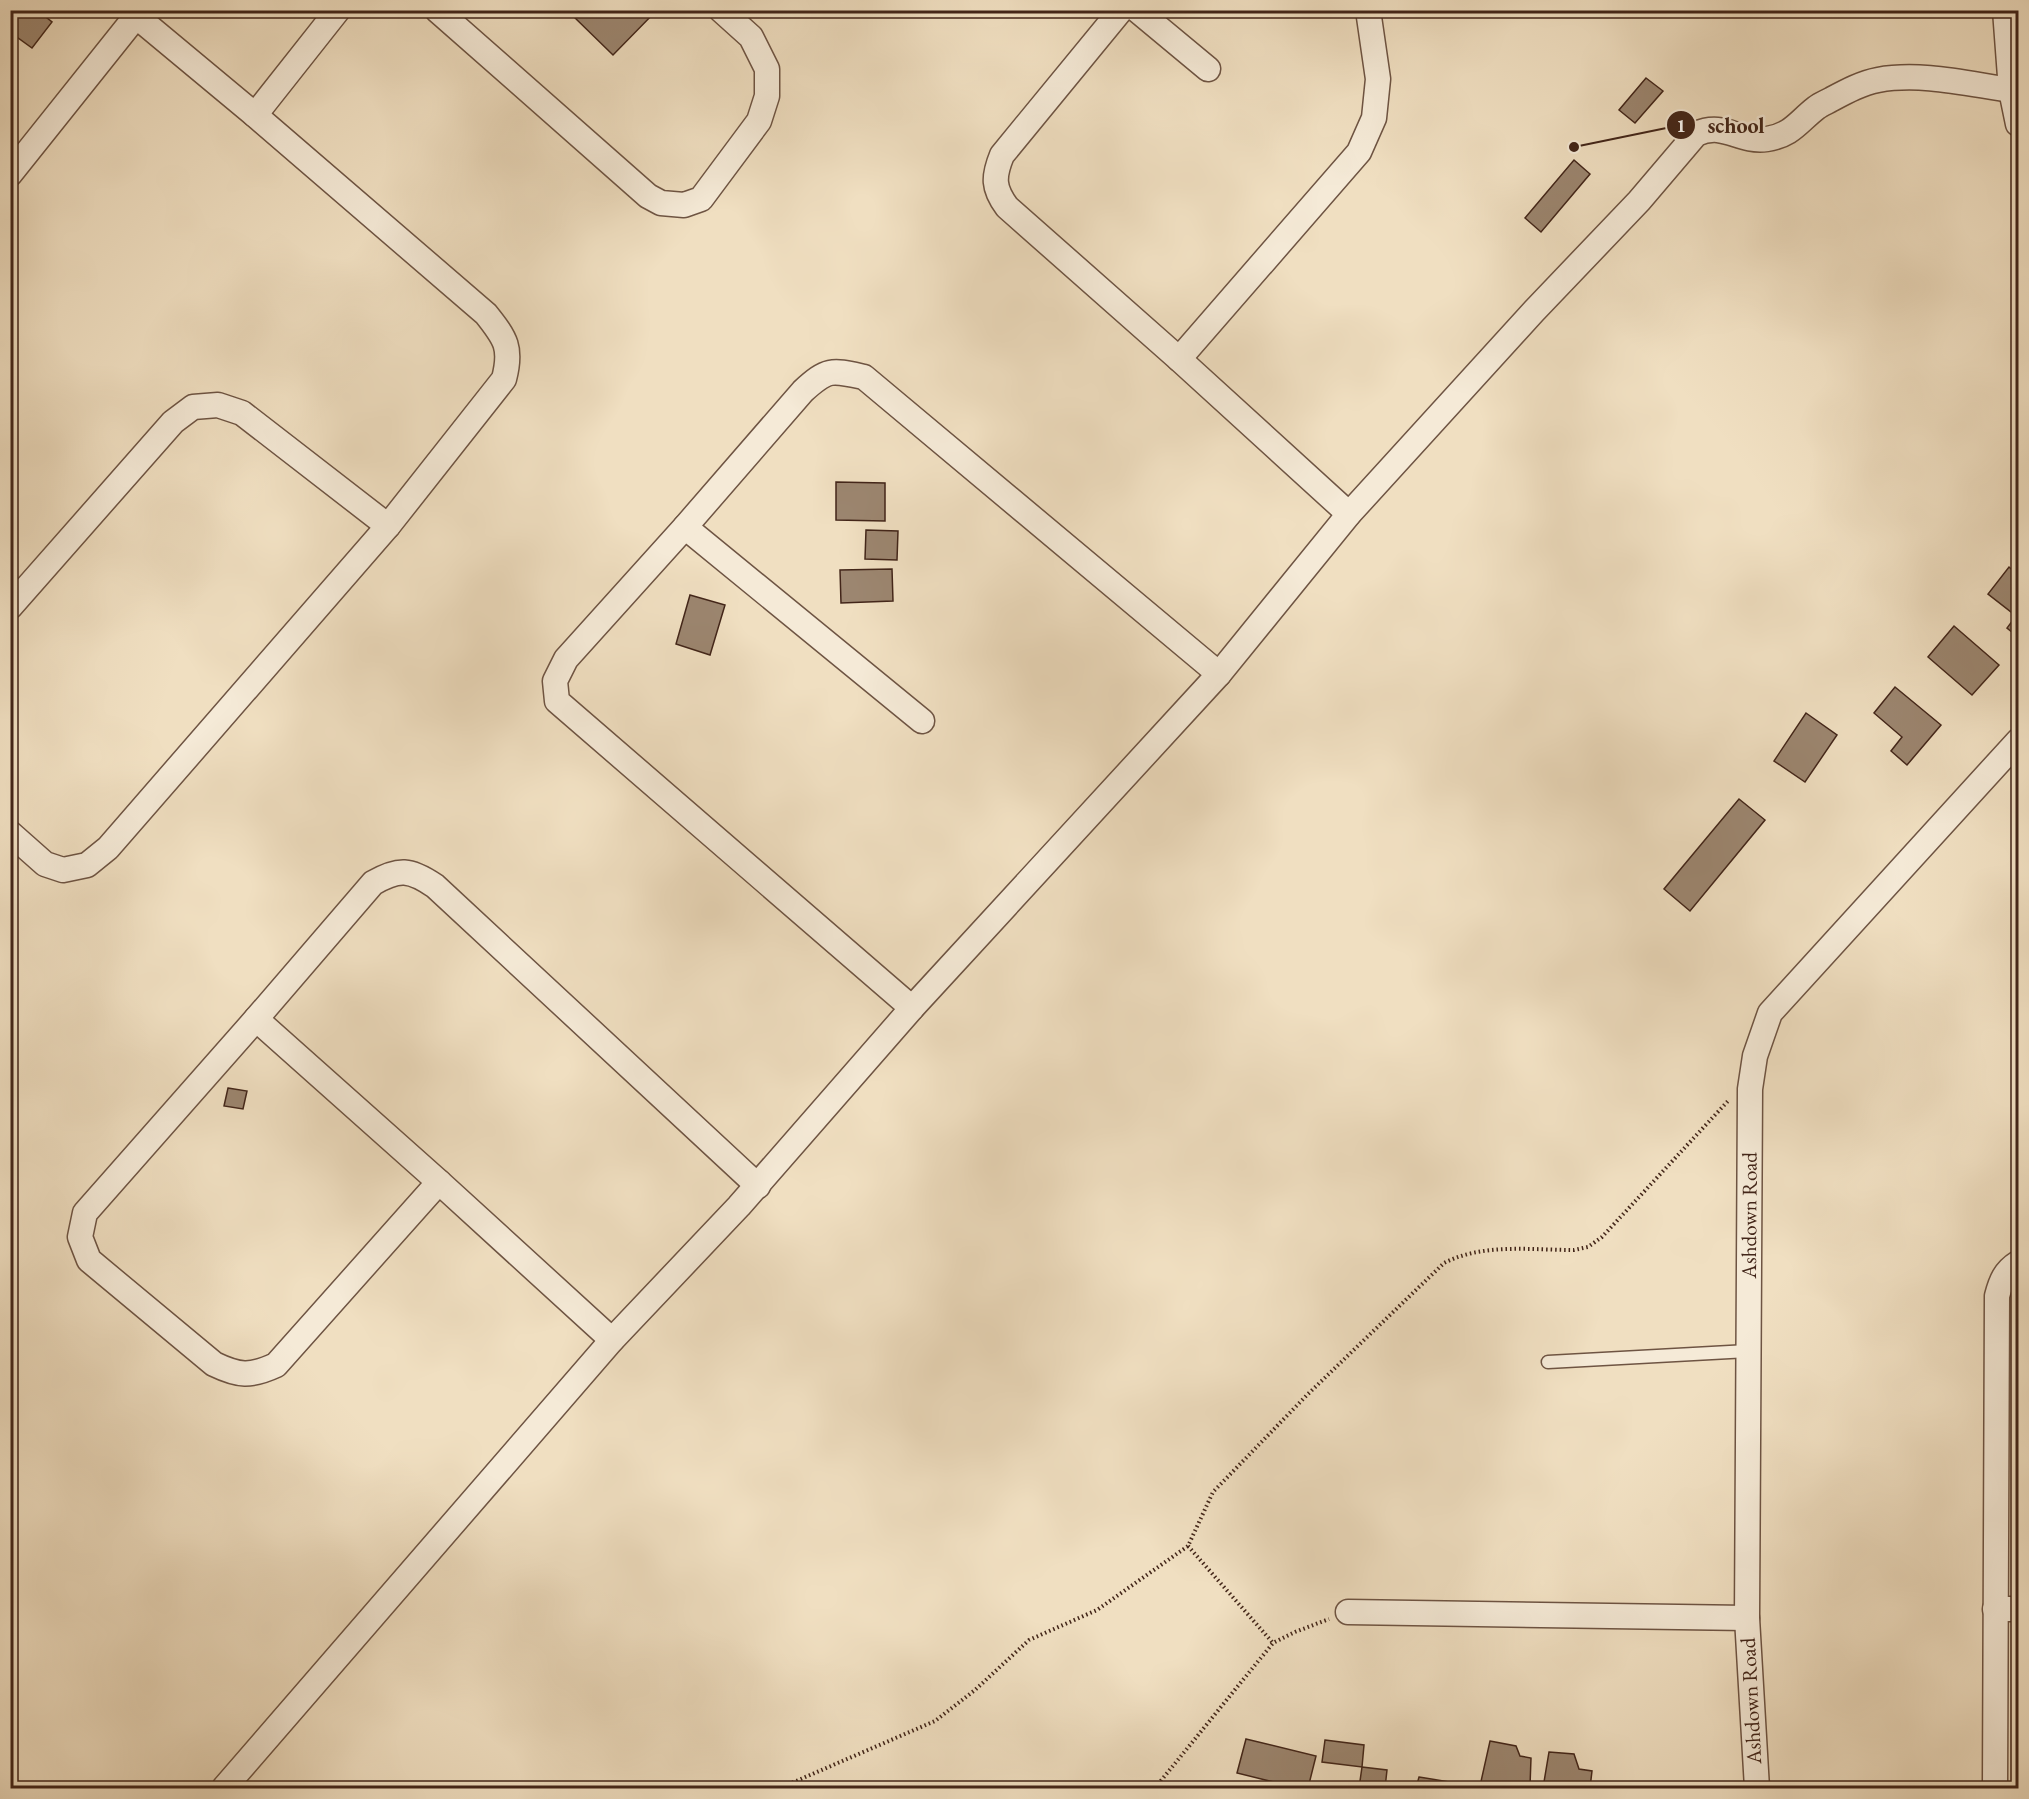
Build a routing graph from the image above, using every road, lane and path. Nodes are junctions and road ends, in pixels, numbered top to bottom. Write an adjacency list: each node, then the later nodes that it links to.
1 (338, 10): 11 (street)
2 (437, 10): 3 (street)
3 (720, 10)
4 (1121, 10): 14 (street)
5 (1137, 10): 9 (street)
6 (1368, 10): 14 (street)
7 (2005, 10): 10 (street)
8 (139, 14): 11 (street); 13 (street)
9 (1208, 69)
10 (2011, 90): 12 (street); 15 (street)
11 (255, 114): 16 (street)
12 (2019, 124)
13 (10, 174)
14 (1179, 359): 15 (street)
15 (1349, 514): 19 (street)
16 (388, 526): 18 (street); 22 (street)
17 (685, 527): 19 (street); 20 (street); 23 (street)
18 (10, 607)
19 (1219, 674): 23 (street)
20 (922, 721)
21 (2019, 741): 30 (street, Ashdown Road)
22 (10, 833)
23 (912, 1008): 27 (street)
24 (256, 1020): 26 (street); 26 (street); 27 (street)
25 (1733, 1092): 32 (path)
26 (439, 1182): 29 (street)
27 (758, 1186): 29 (street)
28 (2019, 1263): 33 (street)
29 (612, 1340): 37 (street)
30 (1748, 1351): 31 (lane); 35 (street, Ashdown Road)
31 (1548, 1362)
32 (1188, 1546): 36 (path); 38 (path)
33 (2007, 1609): 41 (street)
34 (1348, 1612): 35 (street); 36 (path)
35 (1747, 1618): 40 (street, Ashdown Road)
36 (1273, 1643): 39 (path)
37 (224, 1788)
38 (780, 1788)
39 (1155, 1788)
40 (1757, 1788)
41 (1995, 1788)

